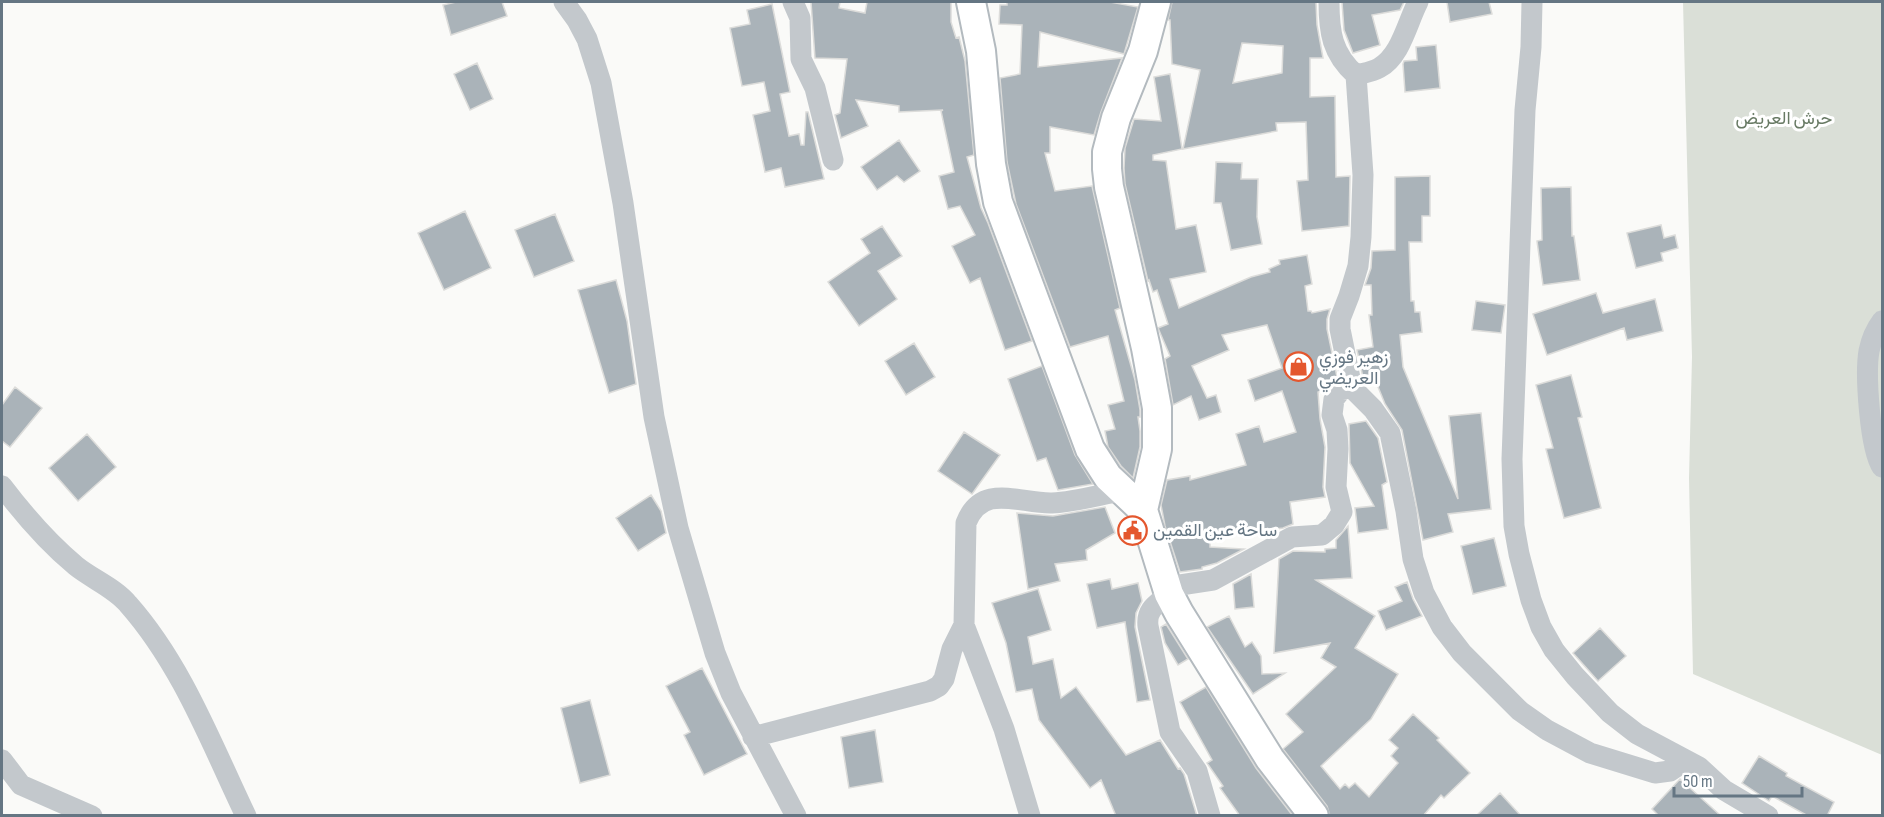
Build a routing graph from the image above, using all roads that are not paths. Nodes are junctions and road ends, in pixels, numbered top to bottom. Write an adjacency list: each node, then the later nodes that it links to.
1 (564, 2): 19 (street)
2 (793, 2): 9 (street)
3 (971, 2): 15 (street)
4 (1156, 2): 16 (street)
5 (1329, 2): 8 (street)
6 (1418, 2): 8 (street)
7 (1532, 2): 21 (street)
8 (1356, 75): 12 (street)
9 (833, 160)
10 (1882, 321): 11 (street)
11 (1876, 348): 13 (street)
12 (1352, 388): 17 (street); 21 (street)
13 (1882, 467)
14 (2, 486): 23 (street)
15 (1121, 491): 16 (street); 18 (street)
16 (1143, 510): 17 (street)
17 (1168, 591): 26 (street); 27 (street)
18 (964, 625): 19 (street); 25 (street)
19 (753, 737): 24 (street)
20 (2, 760): 22 (street)
21 (1686, 760): 28 (street)
22 (92, 816)
23 (246, 816)
24 (796, 816)
25 (1030, 816)
26 (1210, 816)
27 (1314, 816)
28 (1768, 816)

